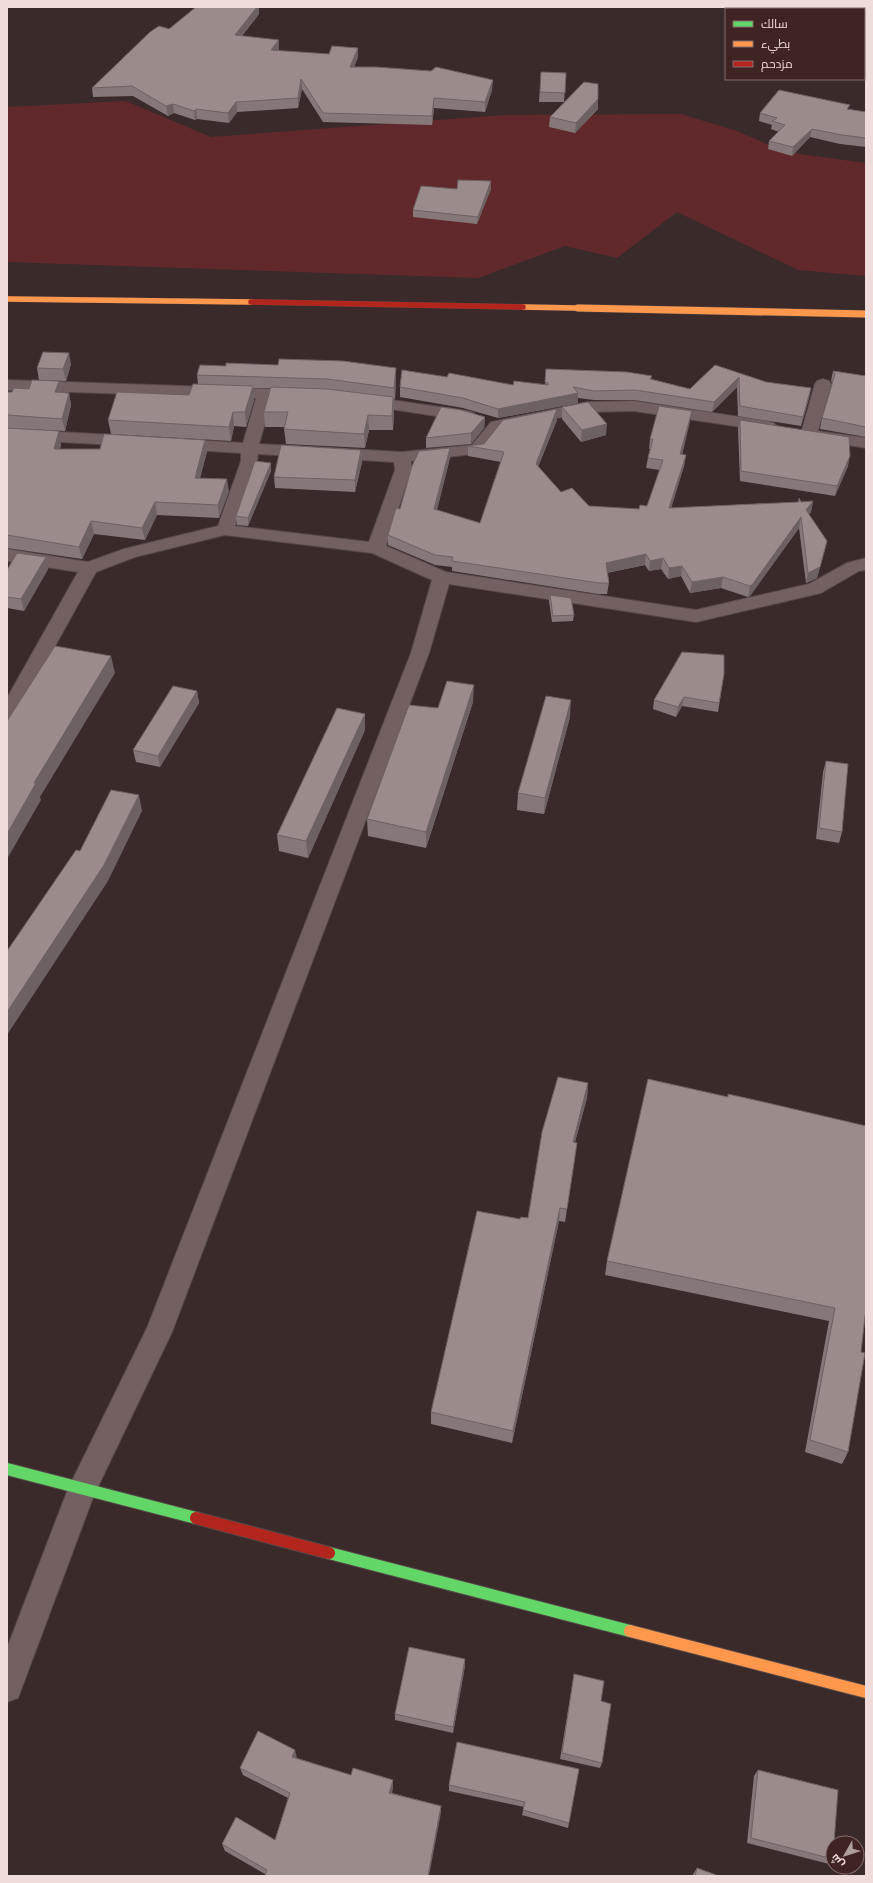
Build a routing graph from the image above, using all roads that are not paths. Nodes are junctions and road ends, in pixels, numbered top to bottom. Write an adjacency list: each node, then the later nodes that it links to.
1 (7, 299): 2 (main road)
2 (866, 314)
3 (823, 384): 9 (street)
4 (7, 385): 5 (street)
5 (265, 394): 6 (street); 12 (street)
6 (312, 396)
7 (350, 400): 8 (street)
8 (497, 425): 9 (street); 13 (street)
9 (796, 431): 11 (street)
10 (7, 434): 12 (street)
11 (866, 443)
12 (250, 448): 13 (street); 14 (street)
13 (402, 457): 15 (street)
14 (225, 530): 15 (street); 18 (street)
15 (376, 548): 19 (street)
16 (7, 555): 18 (street)
17 (866, 564): 19 (street)
18 (89, 568): 20 (street)
19 (442, 577): 22 (street)
20 (7, 716)
21 (7, 1470): 22 (main road)
22 (82, 1489): 23 (street); 24 (main road)
23 (7, 1687)
24 (866, 1692)

